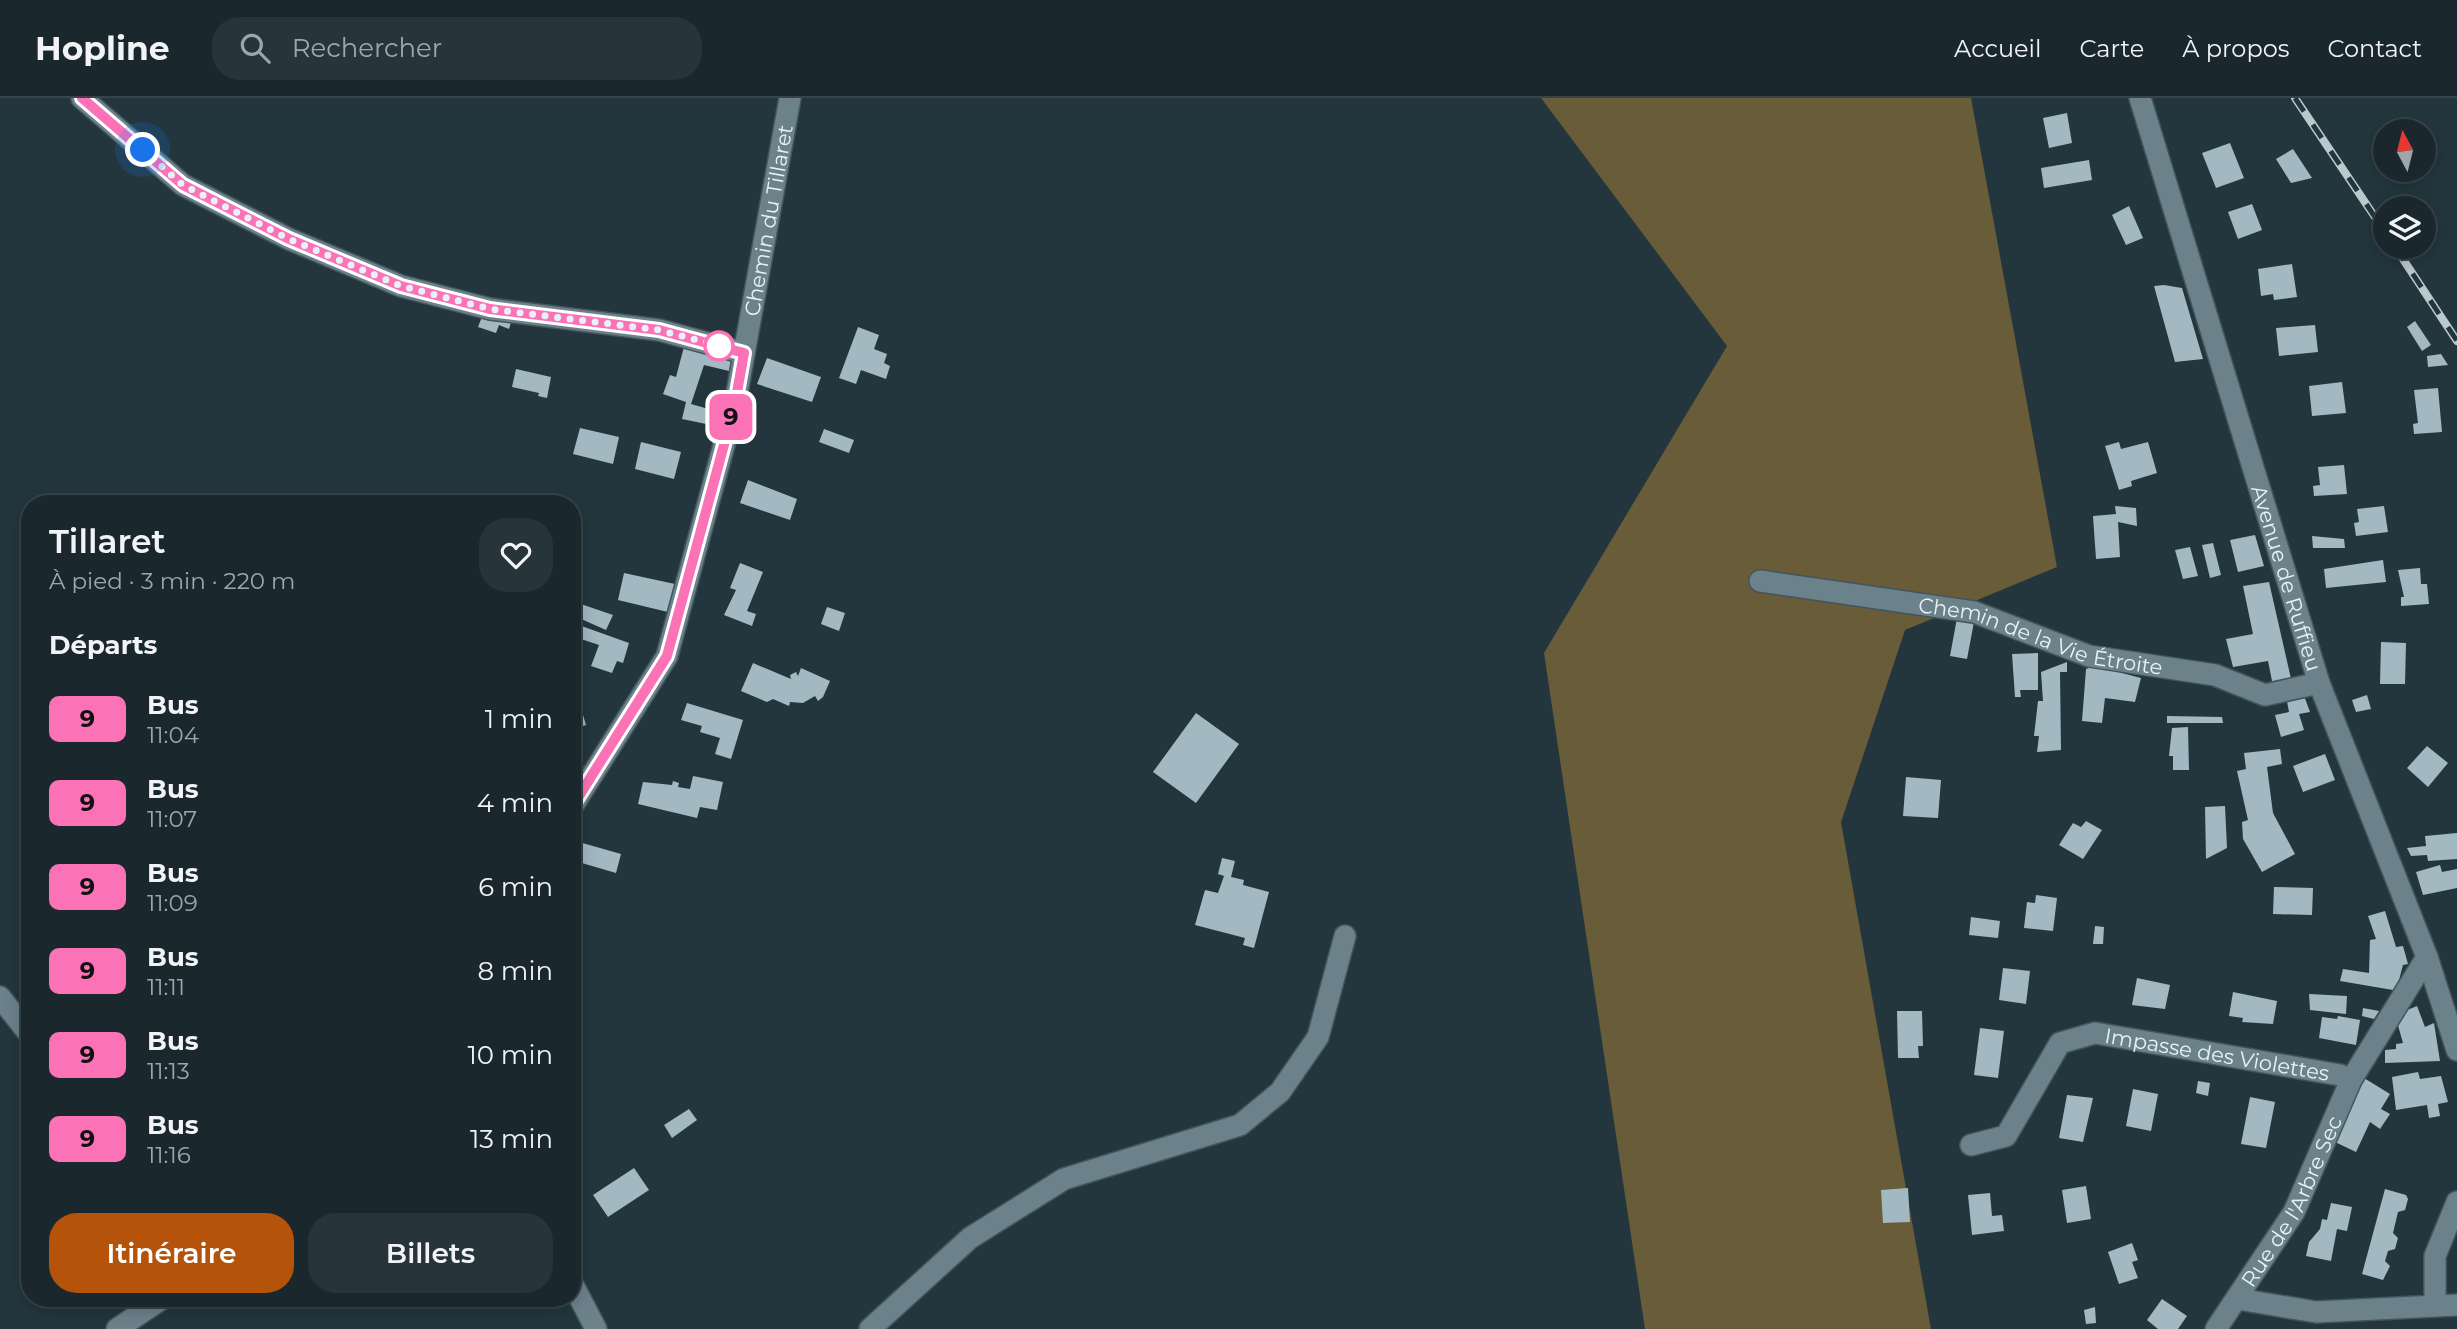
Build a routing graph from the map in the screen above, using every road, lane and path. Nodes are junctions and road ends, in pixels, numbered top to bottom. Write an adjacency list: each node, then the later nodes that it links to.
1 (82, 98): 4 (street)
2 (790, 98): 4 (street, Chemin du Tillaret)
3 (2140, 98): 6 (street, Avenue de Ruffieu)
4 (744, 353): 7 (street, Chemin du Tillaret)
5 (1760, 581): 6 (street, Chemin de la Vie Étroite)
6 (2319, 683): 9 (street, Avenue de Ruffieu)
7 (581, 793)
8 (1345, 936): 24 (street)
9 (2427, 957): 12 (street, Avenue de Ruffieu); 13 (street, Rue de l'Arbre Sec)
10 (0, 997): 11 (street)
11 (21, 1024)
12 (2457, 1050)
13 (2351, 1080): 14 (street, Impasse des Violettes); 17 (street, Rue de l'Arbre Sec)
14 (1971, 1145)
15 (2457, 1202): 19 (street)
16 (2457, 1294): 19 (street)
17 (2238, 1299): 19 (street); 25 (street, Rue de l'Arbre Sec)
18 (581, 1300): 23 (street)
19 (2435, 1304): 20 (street)
20 (2457, 1305)
21 (150, 1307): 22 (street)
22 (117, 1329)
23 (596, 1329)
24 (870, 1329)
25 (2216, 1329)

